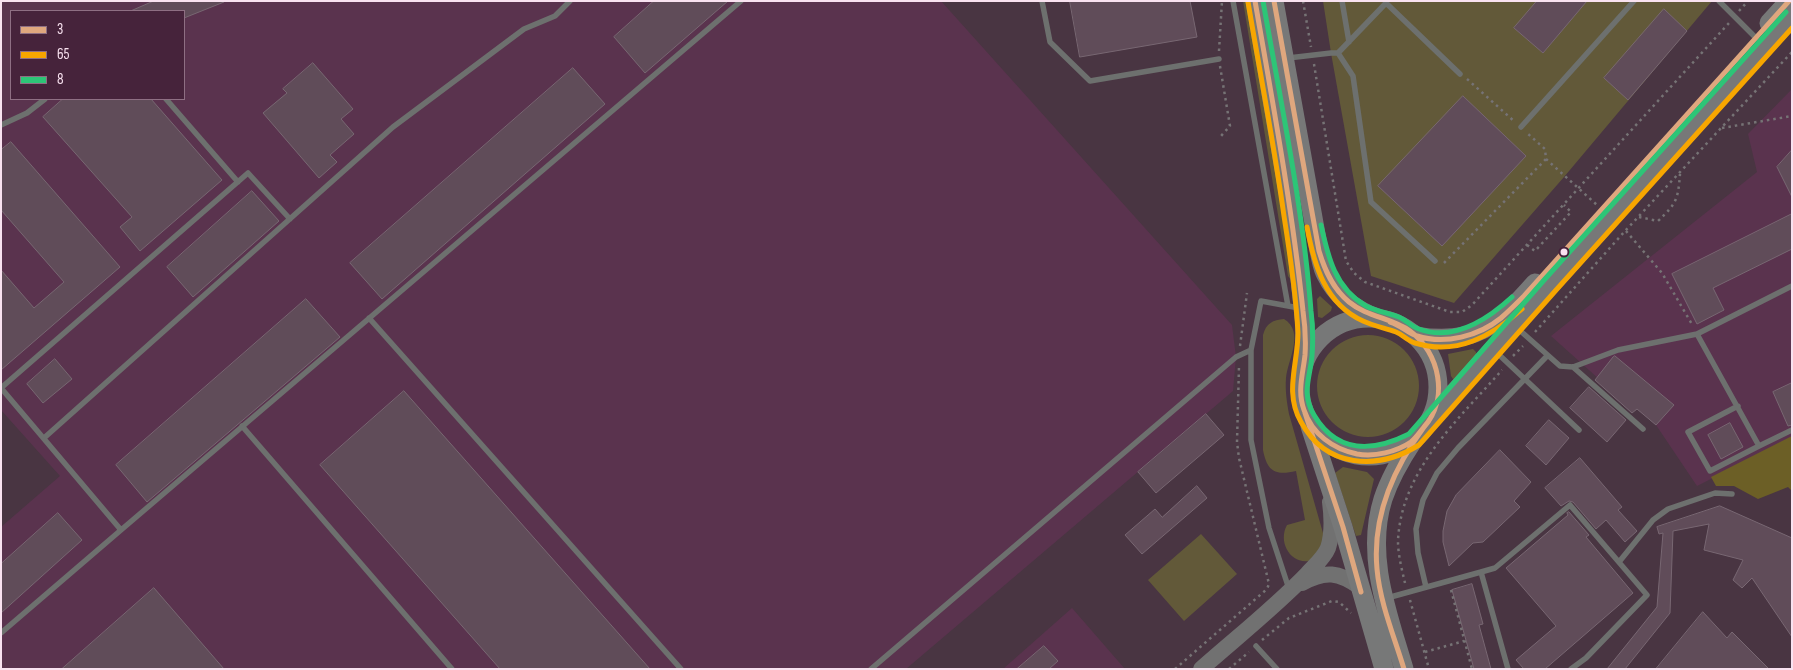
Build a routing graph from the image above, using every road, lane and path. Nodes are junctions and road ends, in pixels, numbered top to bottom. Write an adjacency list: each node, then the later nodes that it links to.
1 (570, 1): 39 (lane)
2 (741, 1): 46 (lane)
3 (1042, 1): 22 (lane)
4 (1222, 1): 22 (path)
5 (1233, 1): 45 (lane)
6 (1256, 1): 45 (main road)
7 (1274, 1): 23 (main road)
8 (1303, 1): 19 (path)
9 (1342, 1): 17 (lane)
10 (1634, 1): 29 (lane)
11 (1719, 1): 15 (lane)
12 (1748, 1): 15 (path)
13 (1789, 1): 18 (main road)
14 (1388, 2): 17 (lane); 24 (lane)
15 (1735, 16): 18 (lane); 35 (path)
16 (1792, 16): 18 (main road)
17 (1349, 42): 21 (lane)
18 (1761, 42): 48 (main road); 51 (main road)
19 (1311, 48)
20 (1792, 52): 30 (path)
21 (1338, 53): 23 (lane); 42 (lane)
22 (1219, 58): 31 (path)
23 (1285, 59): 47 (main road)
24 (1460, 74): 29 (path)
25 (44, 100): 28 (lane)
26 (167, 100): 34 (lane)
27 (1792, 116): 30 (path)
28 (1, 126)
29 (1521, 127): 32 (path)
30 (1721, 128): 33 (path)
31 (1221, 136)
32 (1546, 159): 35 (path); 42 (path)
33 (1680, 172): 38 (path); 38 (path)
34 (238, 182): 39 (lane); 61 (lane)
35 (1578, 189): 37 (path)
36 (1564, 205): 41 (path)
37 (1597, 205)
38 (1639, 216): 40 (path)
39 (290, 219): 69 (lane)
40 (1626, 231): 49 (path); 50 (path)
41 (1527, 245)
42 (1436, 261)
43 (1792, 286): 50 (lane)
44 (1247, 293): 55 (path)
45 (1296, 307): 54 (lane); 58 (main road)
46 (369, 318): 65 (lane); 90 (lane)
47 (1381, 319): 51 (main road); 58 (main road)
48 (1515, 325): 53 (main road); 56 (lane)
49 (1534, 334)
50 (1697, 334): 59 (lane); 62 (lane)
51 (1416, 336): 63 (main road)
52 (1525, 343): 57 (path)
53 (1494, 349): 60 (lane); 63 (main road)
54 (1251, 350): 55 (lane); 81 (lane)
55 (1239, 355): 91 (lane)
56 (1547, 356): 59 (lane); 60 (lane)
57 (1511, 359)
58 (1304, 363): 64 (main road)
59 (1573, 367): 66 (lane)
60 (1524, 379): 67 (lane); 80 (lane)
61 (1, 388): 69 (lane)
62 (1738, 406): 71 (lane); 71 (lane)
63 (1433, 416): 70 (main road)
64 (1308, 420): 70 (main road); 72 (main road)
65 (242, 426): 75 (lane); 89 (lane)
66 (1643, 429)
67 (1579, 430)
68 (1792, 430): 71 (lane)
69 (44, 438): 75 (lane)
70 (1414, 440): 82 (main road)
71 (1760, 446)
72 (1327, 482): 79 (main road); 81 (street)
73 (1732, 494): 76 (lane)
74 (1251, 511): 92 (path)
75 (121, 530): 85 (lane)
76 (1619, 562): 77 (lane); 101 (lane)
77 (1481, 572): 78 (lane); 100 (lane)
78 (1448, 581): 80 (lane); 86 (path)
79 (1360, 587): 81 (street); 96 (main road)
80 (1426, 587): 82 (lane)
81 (1290, 591): 93 (street)
82 (1383, 599): 97 (main road)
83 (1410, 599): 88 (path)
84 (1349, 611): 87 (path)
85 (1, 633)
86 (1464, 641): 88 (path); 99 (path)
87 (1256, 646): 94 (path); 95 (lane)
88 (1425, 652): 98 (path)
89 (452, 669)
90 (681, 669)
91 (871, 669)
92 (1175, 669)
93 (1201, 669)
94 (1229, 669)
95 (1277, 669)
96 (1384, 669)
97 (1404, 669)
98 (1429, 669)
99 (1471, 669)
100 (1508, 669)
101 (1570, 669)

